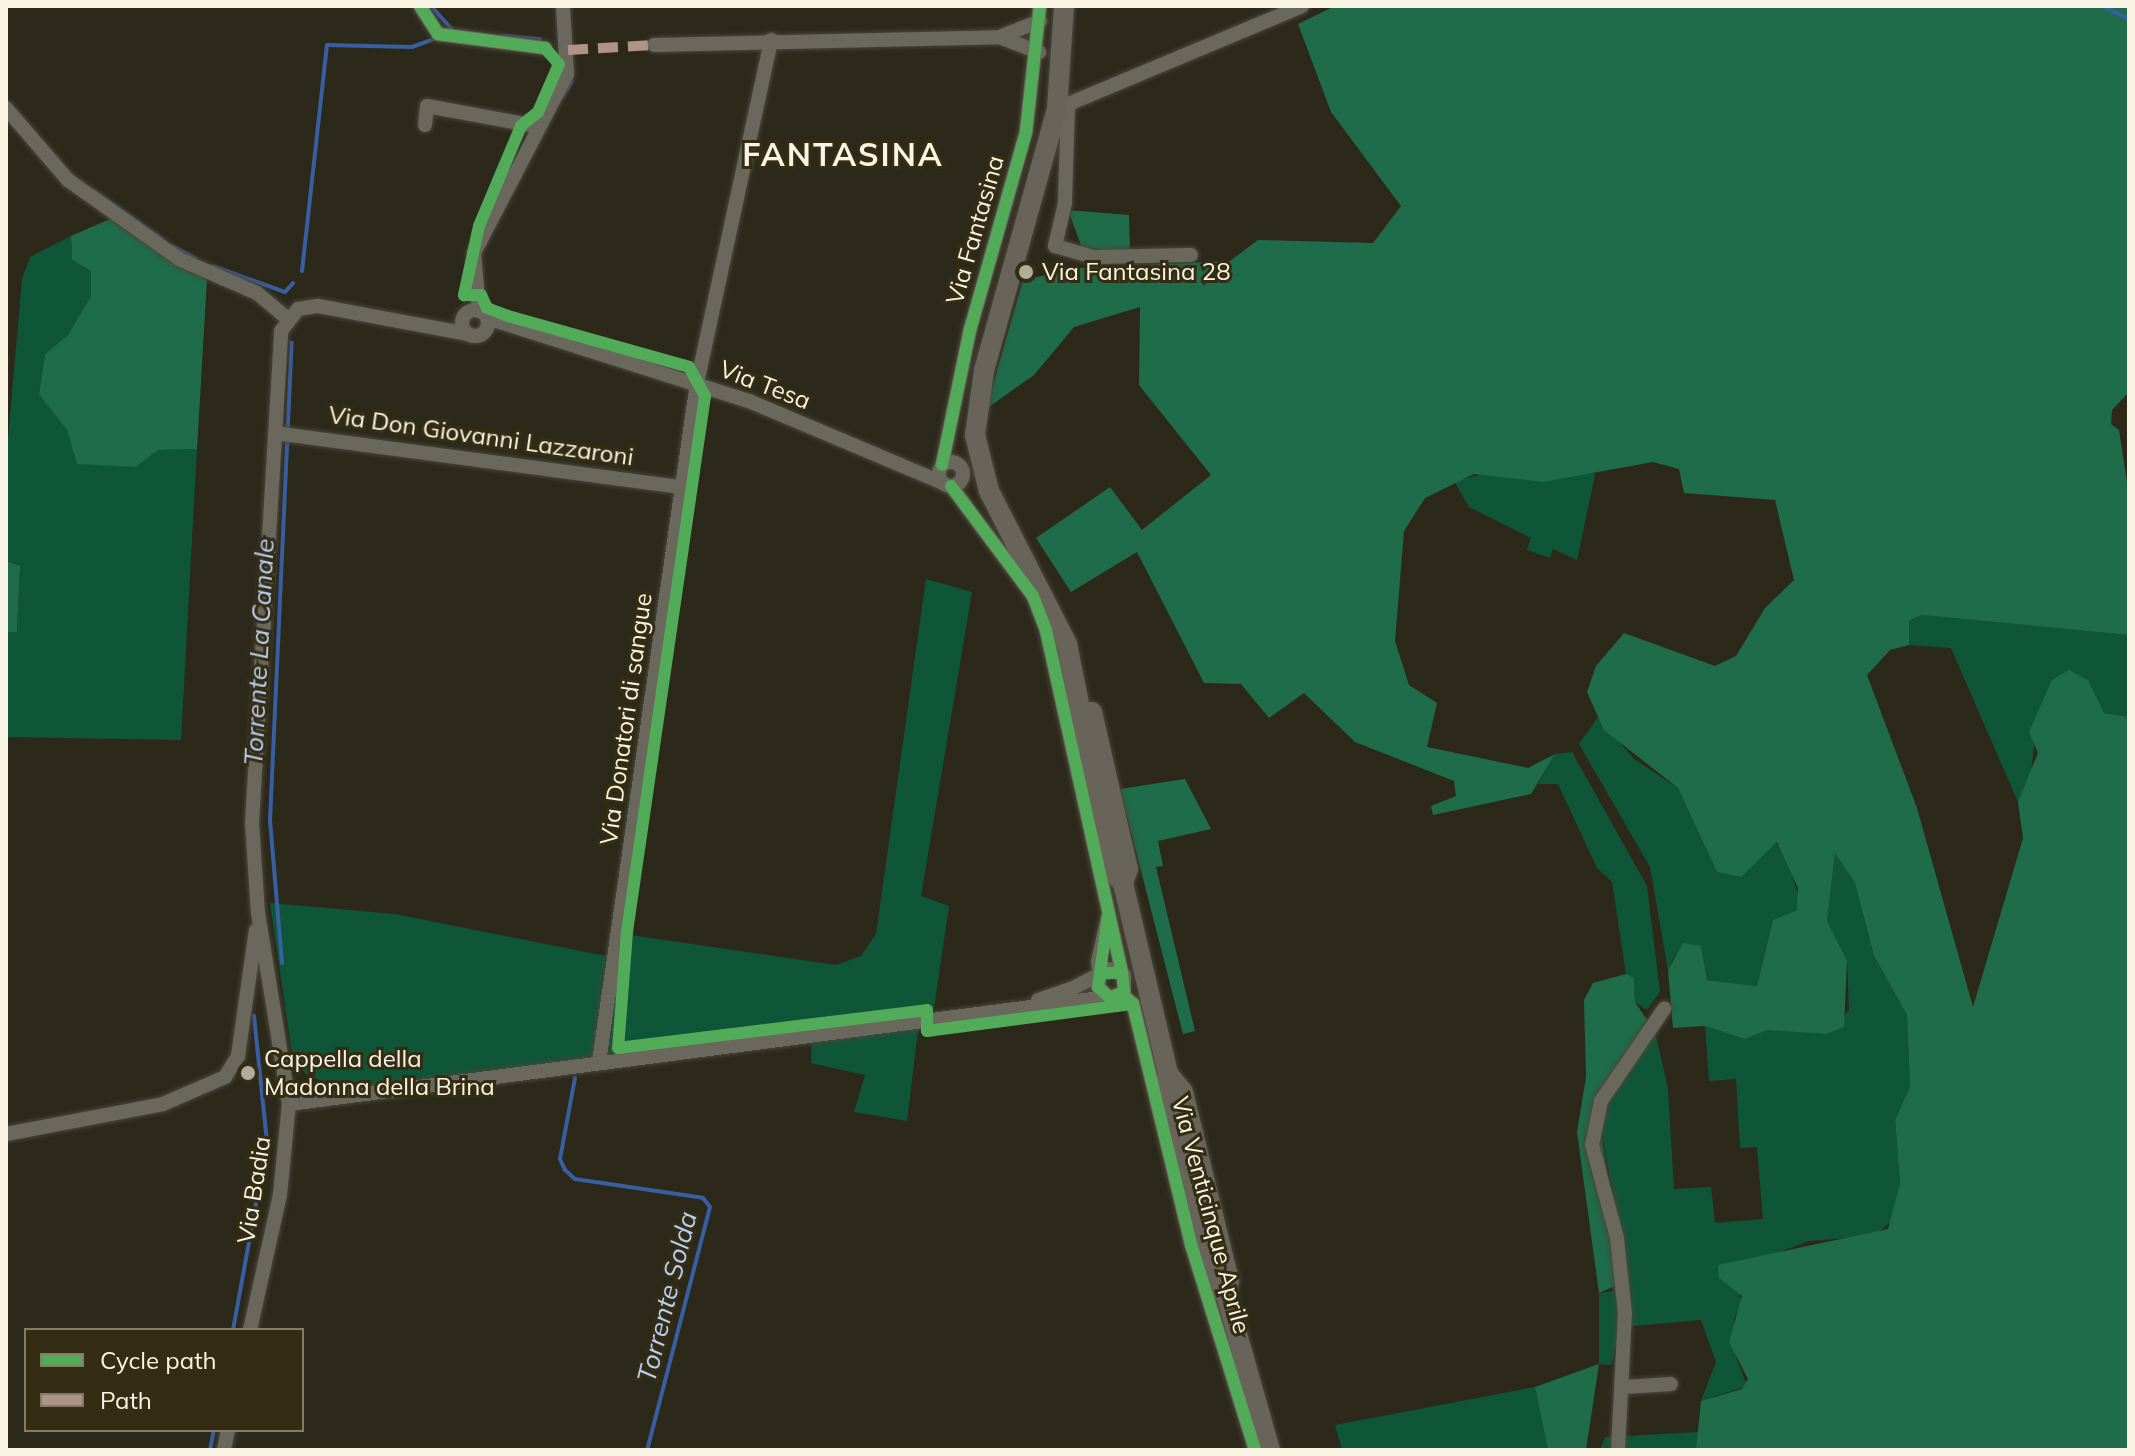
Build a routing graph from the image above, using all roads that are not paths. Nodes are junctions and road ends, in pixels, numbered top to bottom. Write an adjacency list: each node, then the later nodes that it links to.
1 (420, 6): 9 (street)
2 (563, 6): 14 (street)
3 (1064, 6): 11 (street)
4 (1302, 6): 11 (street)
5 (1040, 13): 6 (street); 10 (street, Via Fantasina)
6 (999, 37): 7 (street); 10 (street)
7 (771, 40): 8 (street); 18 (street, Via Donatori di sangue)
8 (654, 45)
9 (545, 48)
10 (1039, 52): 19 (street, Via Fantasina)
11 (1063, 107): 15 (street); 27 (street, Via Venticinque Aprile)
12 (6, 108): 16 (street)
13 (425, 125): 14 (street)
14 (536, 126): 17 (street)
15 (1191, 255)
16 (287, 318): 17 (street, Via Tesa); 20 (street)
17 (474, 321): 18 (street, Via Tesa)
18 (697, 383): 22 (street, Via Tesa); 23 (street, Via Donatori di sangue)
19 (950, 421): 21 (street, Via Fantasina); 22 (street, Via Fantasina)
20 (277, 433): 23 (street, Via Don Giovanni Lazzaroni); 25 (street)
21 (961, 470): 22 (street); 22 (street); 24 (street, Via Venticinque Aprile)
22 (944, 476): 24 (street, Via Venticinque Aprile)
23 (681, 487): 33 (street, Via Donatori di sangue)
24 (980, 519): 26 (street, Via Venticinque Aprile)
25 (258, 913): 34 (street, Via Badia); 35 (street)
26 (1108, 916): 27 (street, Via Venticinque Aprile); 28 (street, Via Venticinque Aprile)
27 (1129, 971): 28 (street); 29 (street, Via Venticinque Aprile); 30 (street)
28 (1100, 974): 30 (street, Via Venticinque Aprile); 31 (street)
29 (1148, 989): 30 (street); 40 (street, Via Venticinque Aprile)
30 (1117, 994): 31 (street); 39 (street, Via Venticinque Aprile)
31 (1018, 1006): 33 (street)
32 (1664, 1009): 38 (street)
33 (599, 1062): 34 (street)
34 (289, 1104): 36 (street, Via Badia)
35 (6, 1134)
36 (250, 1328)
37 (1671, 1384): 38 (street)
38 (1625, 1387): 41 (street)
39 (1255, 1450)
40 (1270, 1450)
41 (1618, 1450)

